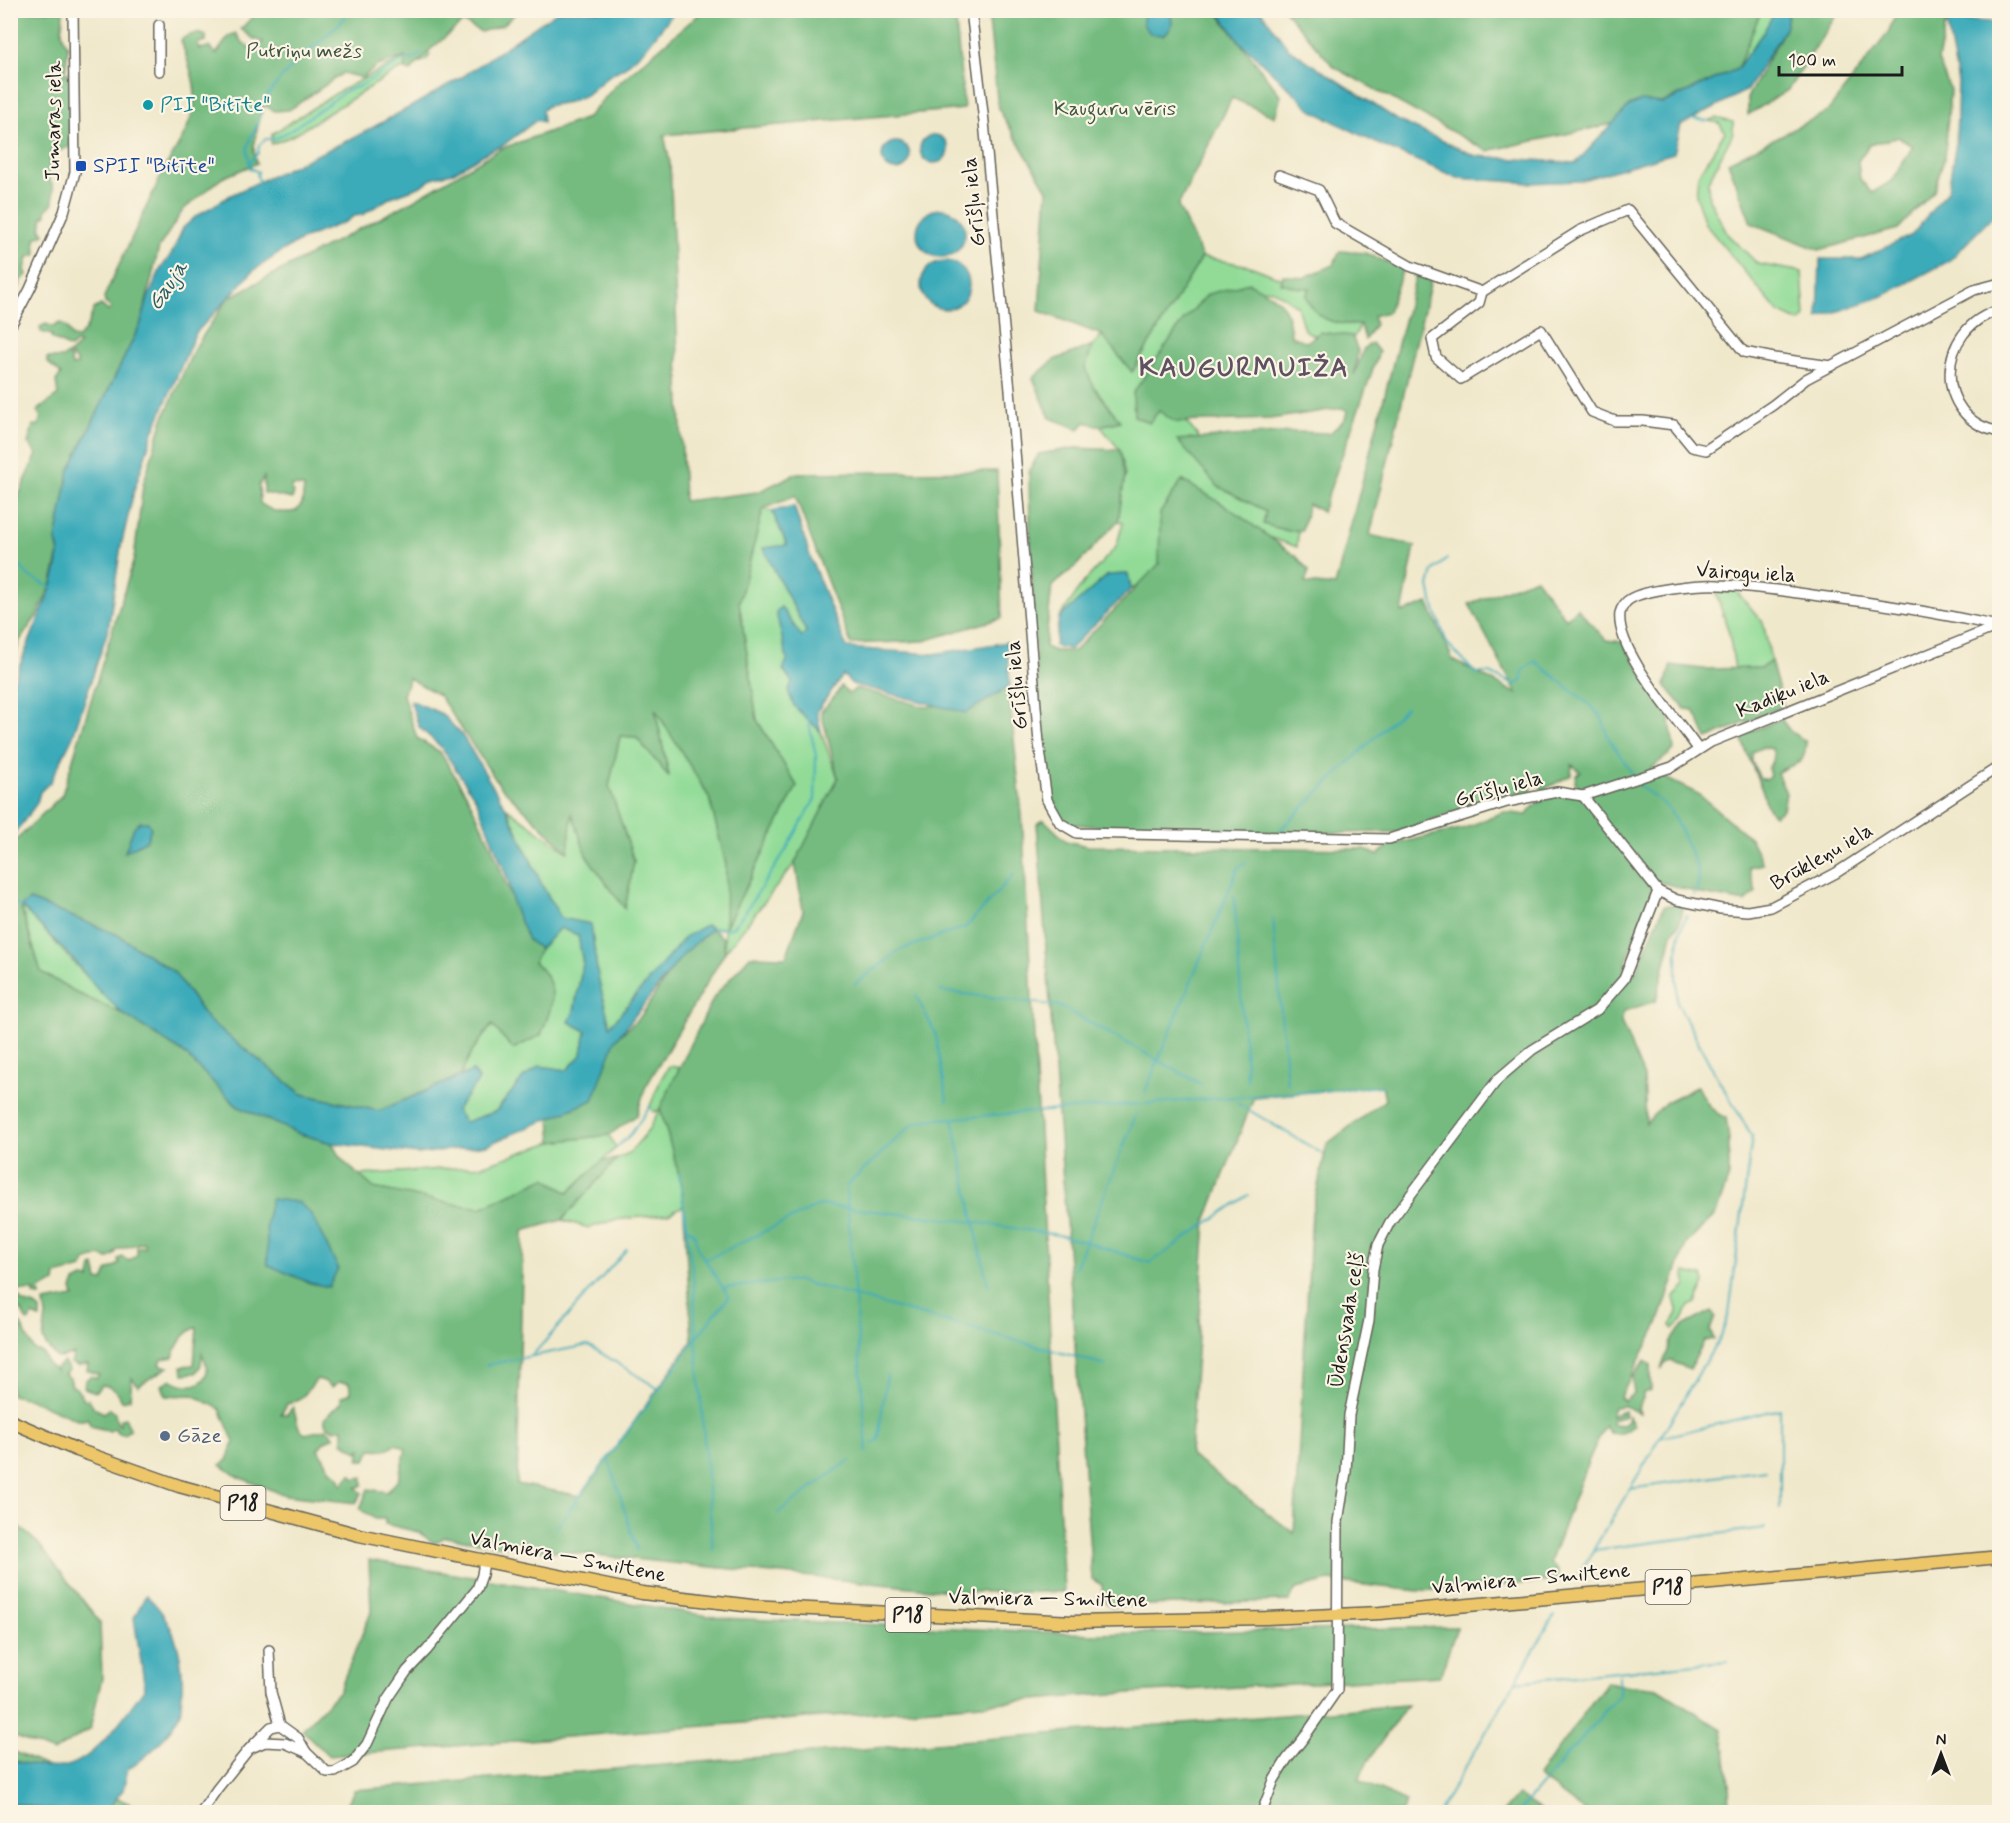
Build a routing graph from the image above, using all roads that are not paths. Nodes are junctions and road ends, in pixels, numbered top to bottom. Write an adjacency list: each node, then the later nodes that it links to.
1 (73, 10): 9 (street, Jumaras iela)
2 (971, 10): 15 (street, Grīšļu iela)
3 (159, 25): 4 (street)
4 (159, 71)
5 (1279, 175): 7 (street)
6 (2000, 283): 10 (street)
7 (1482, 292): 10 (street); 10 (street)
8 (2000, 310): 11 (street)
9 (10, 327)
10 (1831, 366)
11 (2000, 432)
12 (1999, 626): 13 (street, Kadiķu iela); 13 (street, Vairogu iela)
13 (1698, 749): 15 (street, Kadiķu iela)
14 (2000, 766): 16 (street, Brūkleņu iela)
15 (1583, 796): 16 (street)
16 (1658, 891): 20 (street, Ūdensvada ceļš)
17 (10, 1421): 19 (main road, Valmiera — Smiltene / P18)
18 (2000, 1557): 20 (main road, Valmiera — Smiltene / P18)
19 (484, 1561): 20 (main road, Valmiera — Smiltene / P18); 24 (street)
20 (1337, 1615): 26 (street, Ūdensvada ceļš)
21 (269, 1650): 22 (street)
22 (280, 1725): 23 (street); 24 (street)
23 (249, 1749): 24 (street); 25 (street)
24 (306, 1752)
25 (201, 1812)
26 (1262, 1812)

